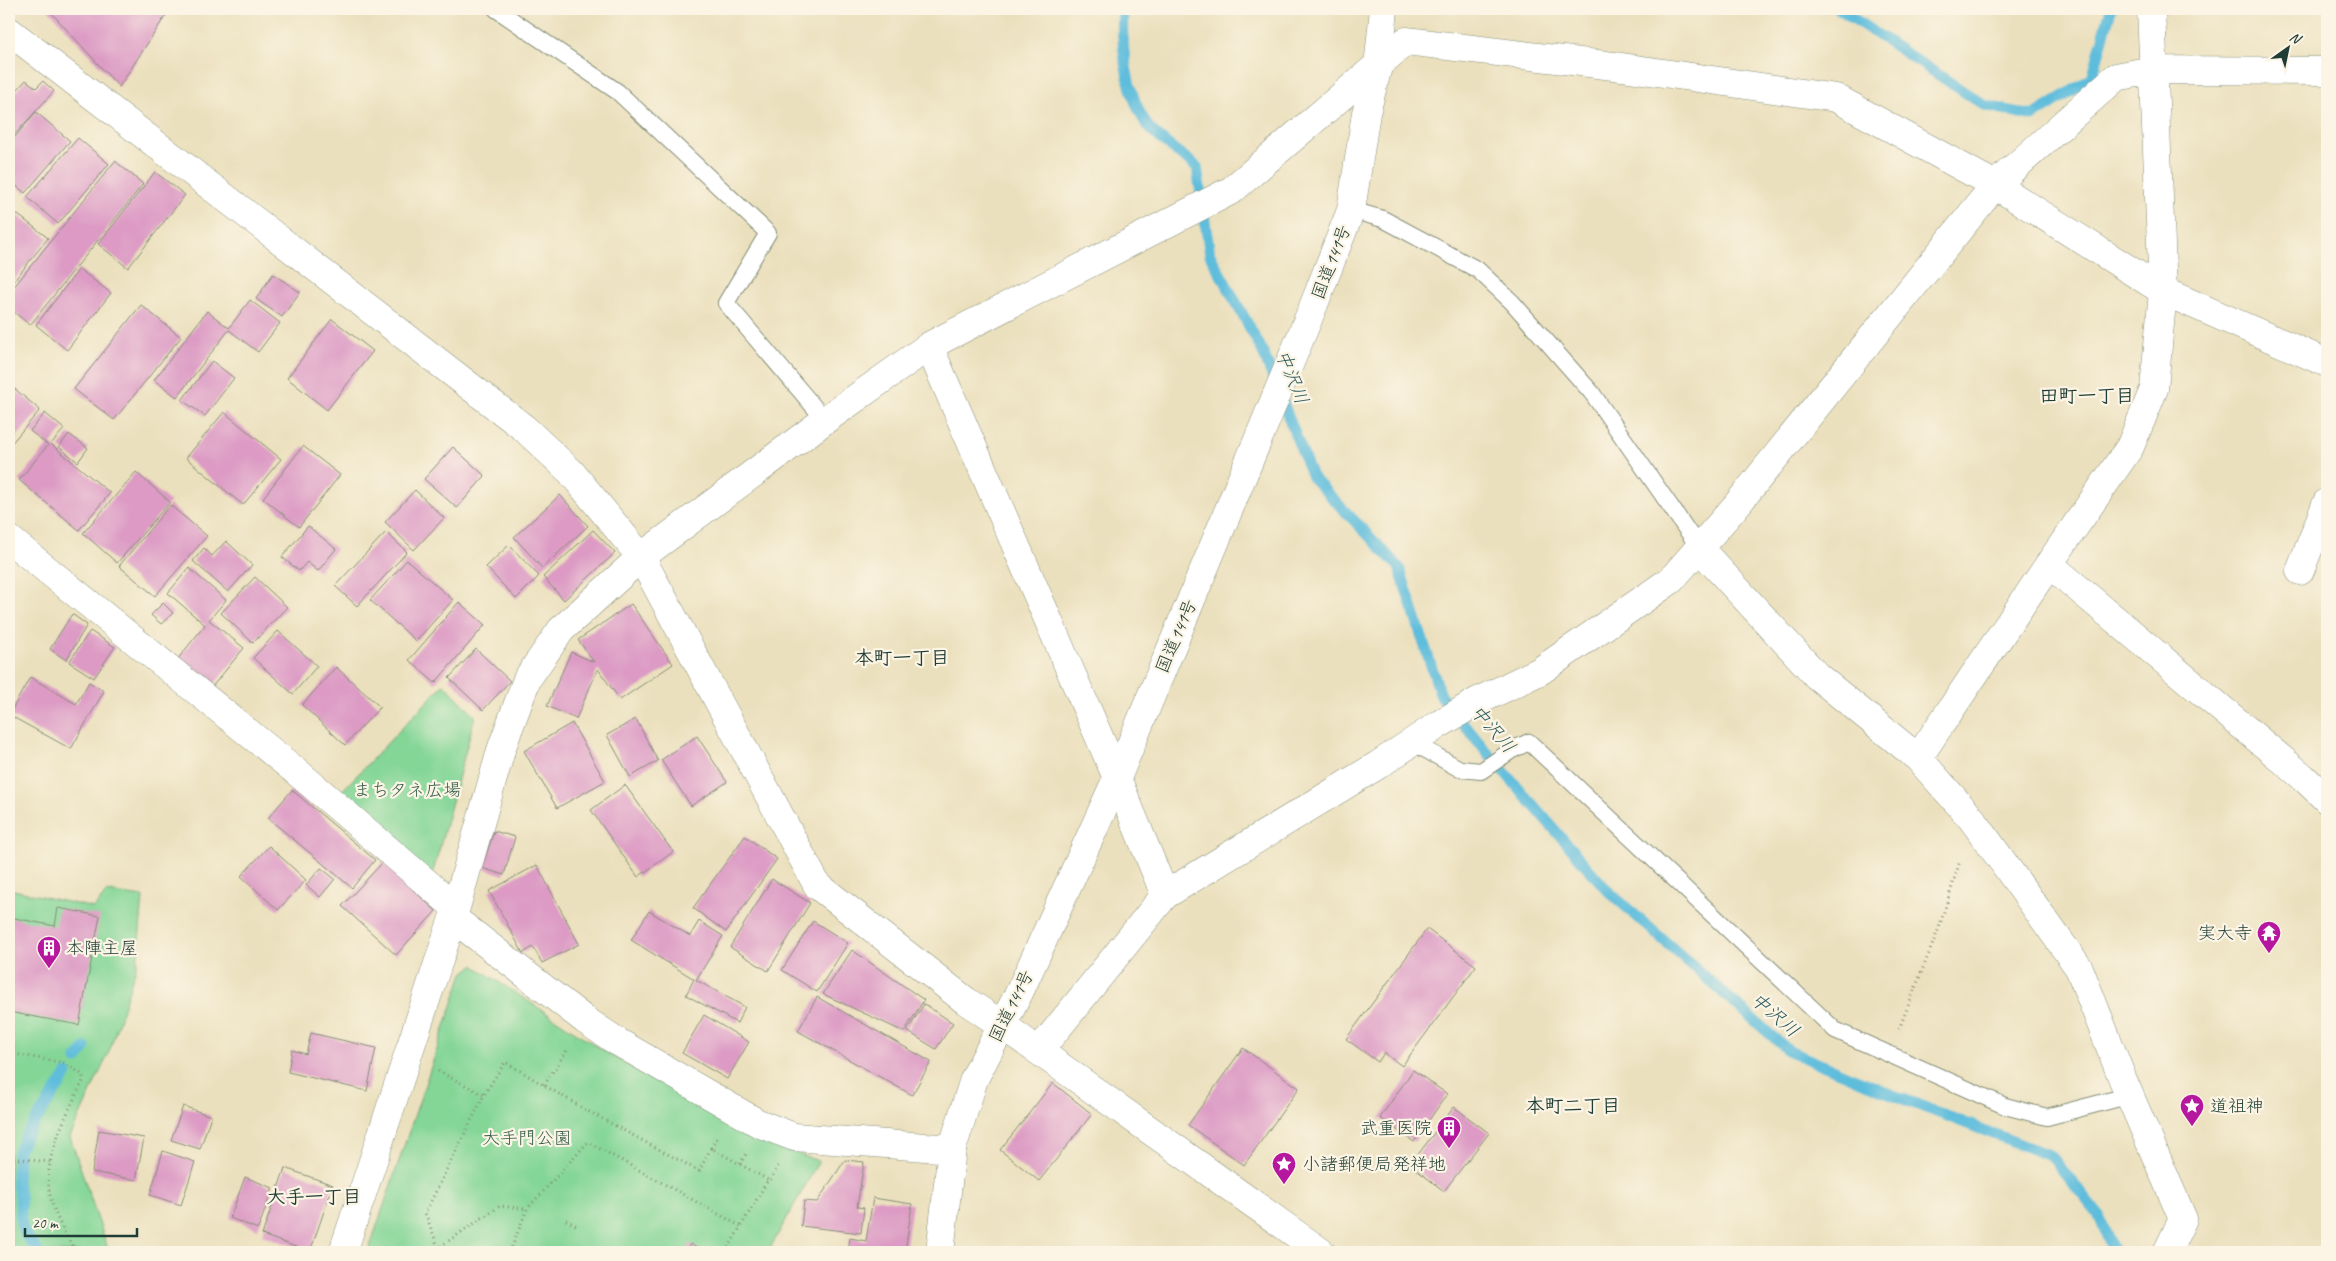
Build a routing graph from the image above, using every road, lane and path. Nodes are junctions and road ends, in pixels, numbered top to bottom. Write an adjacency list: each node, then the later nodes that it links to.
1 (496, 9): 13 (lane)
2 (1384, 9): 5 (main road, 国道141号)
3 (2151, 9): 6 (main road)
4 (9, 31): 17 (main road)
5 (1378, 67): 8 (main road); 9 (main road, 国道141号); 11 (main road)
6 (2152, 70): 7 (main road); 8 (main road); 10 (main road)
7 (2327, 71)
8 (1995, 185): 10 (main road); 16 (main road)
9 (1351, 210): 16 (lane); 22 (main road, 国道141号)
10 (2163, 291): 12 (main road); 18 (main road)
11 (929, 346): 13 (main road); 22 (main road)
12 (2324, 353)
13 (825, 420): 17 (main road)
14 (2327, 502): 19 (main road)
15 (9, 539): 26 (main road)
16 (1700, 549): 20 (main road); 21 (main road)
17 (641, 557): 26 (main road); 28 (main road)
18 (2049, 564): 21 (main road); 23 (main road)
19 (2300, 571)
20 (1412, 742): 25 (main road); 31 (lane)
21 (1918, 758): 24 (main road)
22 (1117, 778): 25 (main road); 28 (main road, 国道141号)
23 (2327, 800)
24 (1972, 819): 31 (path); 35 (main road)
25 (1166, 895): 29 (main road)
26 (454, 913): 27 (main road); 45 (main road)
27 (585, 1020): 33 (path); 36 (main road)
28 (1002, 1025): 29 (main road); 36 (main road, 国道141号)
29 (1039, 1051): 50 (main road)
30 (9, 1053): 38 (path)
31 (1888, 1055): 35 (lane)
32 (433, 1068): 34 (path)
33 (544, 1085): 34 (path); 42 (path)
34 (484, 1095): 43 (path)
35 (2131, 1095): 51 (main road)
36 (952, 1150): 49 (main road, 国道141号)
37 (9, 1158): 38 (path)
38 (52, 1162): 44 (path)
39 (527, 1209): 42 (path); 43 (path); 47 (path)
40 (566, 1220): 41 (path)
41 (577, 1226)
42 (742, 1227): 48 (path)
43 (439, 1250): 46 (path)
44 (76, 1252)
45 (343, 1252)
46 (432, 1252)
47 (510, 1252)
48 (726, 1252)
49 (940, 1252)
50 (1320, 1252)
51 (2167, 1252)

